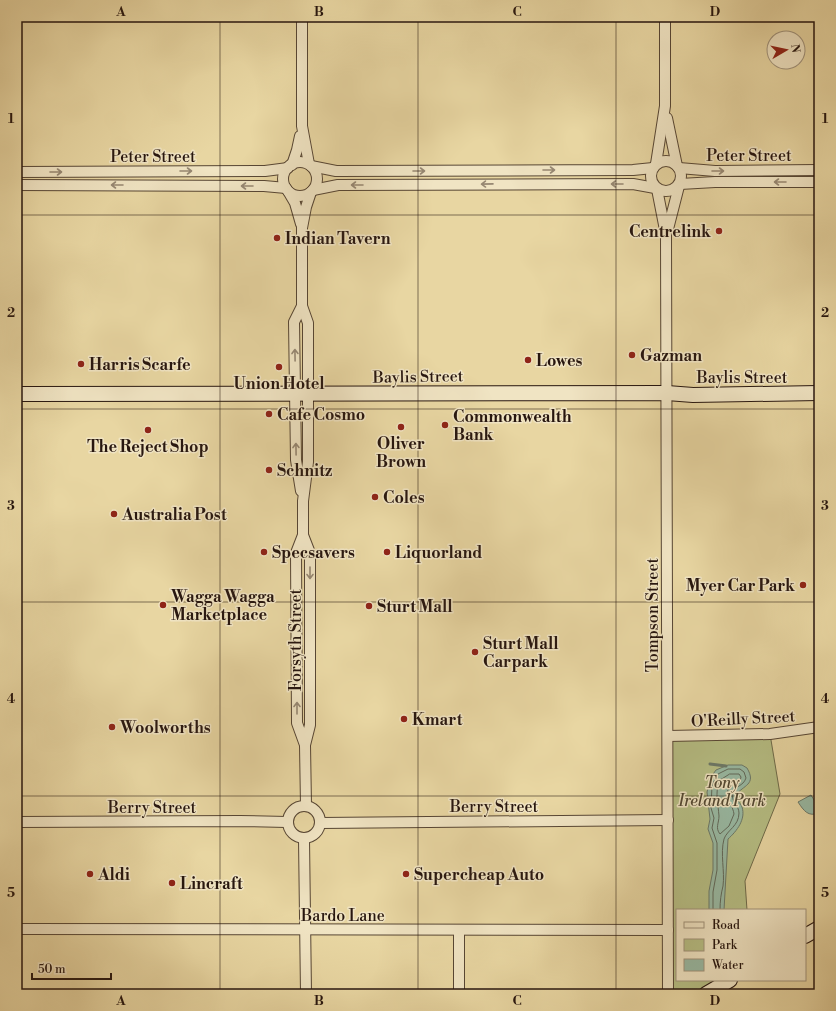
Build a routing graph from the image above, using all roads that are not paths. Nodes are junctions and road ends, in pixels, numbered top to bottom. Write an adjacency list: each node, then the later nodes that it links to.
1 (302, 17): 4 (street)
2 (665, 17): 3 (street)
3 (665, 106): 7 (street); 8 (street)
4 (302, 126): 5 (street); 6 (street)
5 (310, 165): 6 (street); 16 (street); 34 (street)
6 (290, 166): 15 (street, Peter Street); 33 (street)
7 (655, 166): 8 (street); 11 (street); 32 (street)
8 (678, 167): 12 (street, Peter Street, one-way to 12); 29 (street)
9 (451, 170): 10 (street); 16 (street, one-way to 9); 23 (street)
10 (517, 170): 11 (street, one-way to 11); 24 (street)
11 (569, 170): 22 (street)
12 (763, 170): 13 (street, Peter Street); 20 (street)
13 (816, 170): 21 (street)
14 (153, 171): 15 (street, Peter Street, one-way to 15); 19 (street, Peter Street); 30 (street)
15 (209, 171): 31 (street)
16 (398, 171): 28 (street)
17 (17, 172): 18 (street, Peter Street)
18 (36, 172): 19 (street, Peter Street, one-way to 19); 26 (street)
19 (90, 172): 27 (street)
20 (763, 182): 21 (street, Peter Street, one-way to 20); 29 (street, Peter Street)
21 (816, 182)
22 (569, 183): 24 (street); 32 (street, one-way to 22)
23 (451, 184): 24 (street, one-way to 23); 28 (street)
24 (517, 184)
25 (17, 185): 26 (street, Peter Street)
26 (37, 185): 27 (street, Peter Street)
27 (90, 185): 30 (street, Peter Street, one-way to 27)
28 (398, 185): 34 (street, one-way to 34)
29 (679, 185): 32 (street); 36 (street, Tompson Street)
30 (154, 186): 31 (street, Peter Street)
31 (209, 186): 33 (street, Peter Street, one-way to 31)
32 (656, 188): 36 (street, Tompson Street)
33 (287, 189): 34 (street); 35 (street, Forsyth Street)
34 (312, 191): 35 (street, Forsyth Street)
35 (302, 228): 37 (street, Forsyth Street)
36 (666, 235): 38 (street, Tompson Street)
37 (302, 306): 41 (street, Forsyth Street); 41 (street, Forsyth Street, one-way to 37)
38 (667, 393): 39 (main road, Baylis Street); 41 (main road, Baylis Street); 43 (street, Tompson Street)
39 (819, 393)
40 (17, 394): 41 (main road, Baylis Street)
41 (302, 394): 44 (street, Forsyth Street)
42 (819, 727): 43 (street, O'Reilly Street)
43 (668, 736): 45 (street, Tompson Street)
44 (306, 806): 47 (street); 48 (street)
45 (668, 820): 48 (street, Berry Street); 54 (street, Tompson Street)
46 (17, 822): 47 (street, Berry Street)
47 (287, 822): 49 (street)
48 (320, 823): 49 (street)
49 (304, 839): 52 (street)
50 (819, 928): 55 (main road)
51 (17, 929): 52 (street, Bardo Lane)
52 (305, 930): 53 (street, Bardo Lane); 57 (street)
53 (459, 930): 54 (street, Bardo Lane); 58 (street)
54 (668, 930): 59 (street, Tompson Street)
55 (806, 935)
56 (728, 981): 60 (main road)
57 (306, 994)
58 (459, 994)
59 (668, 994)
60 (706, 994)

